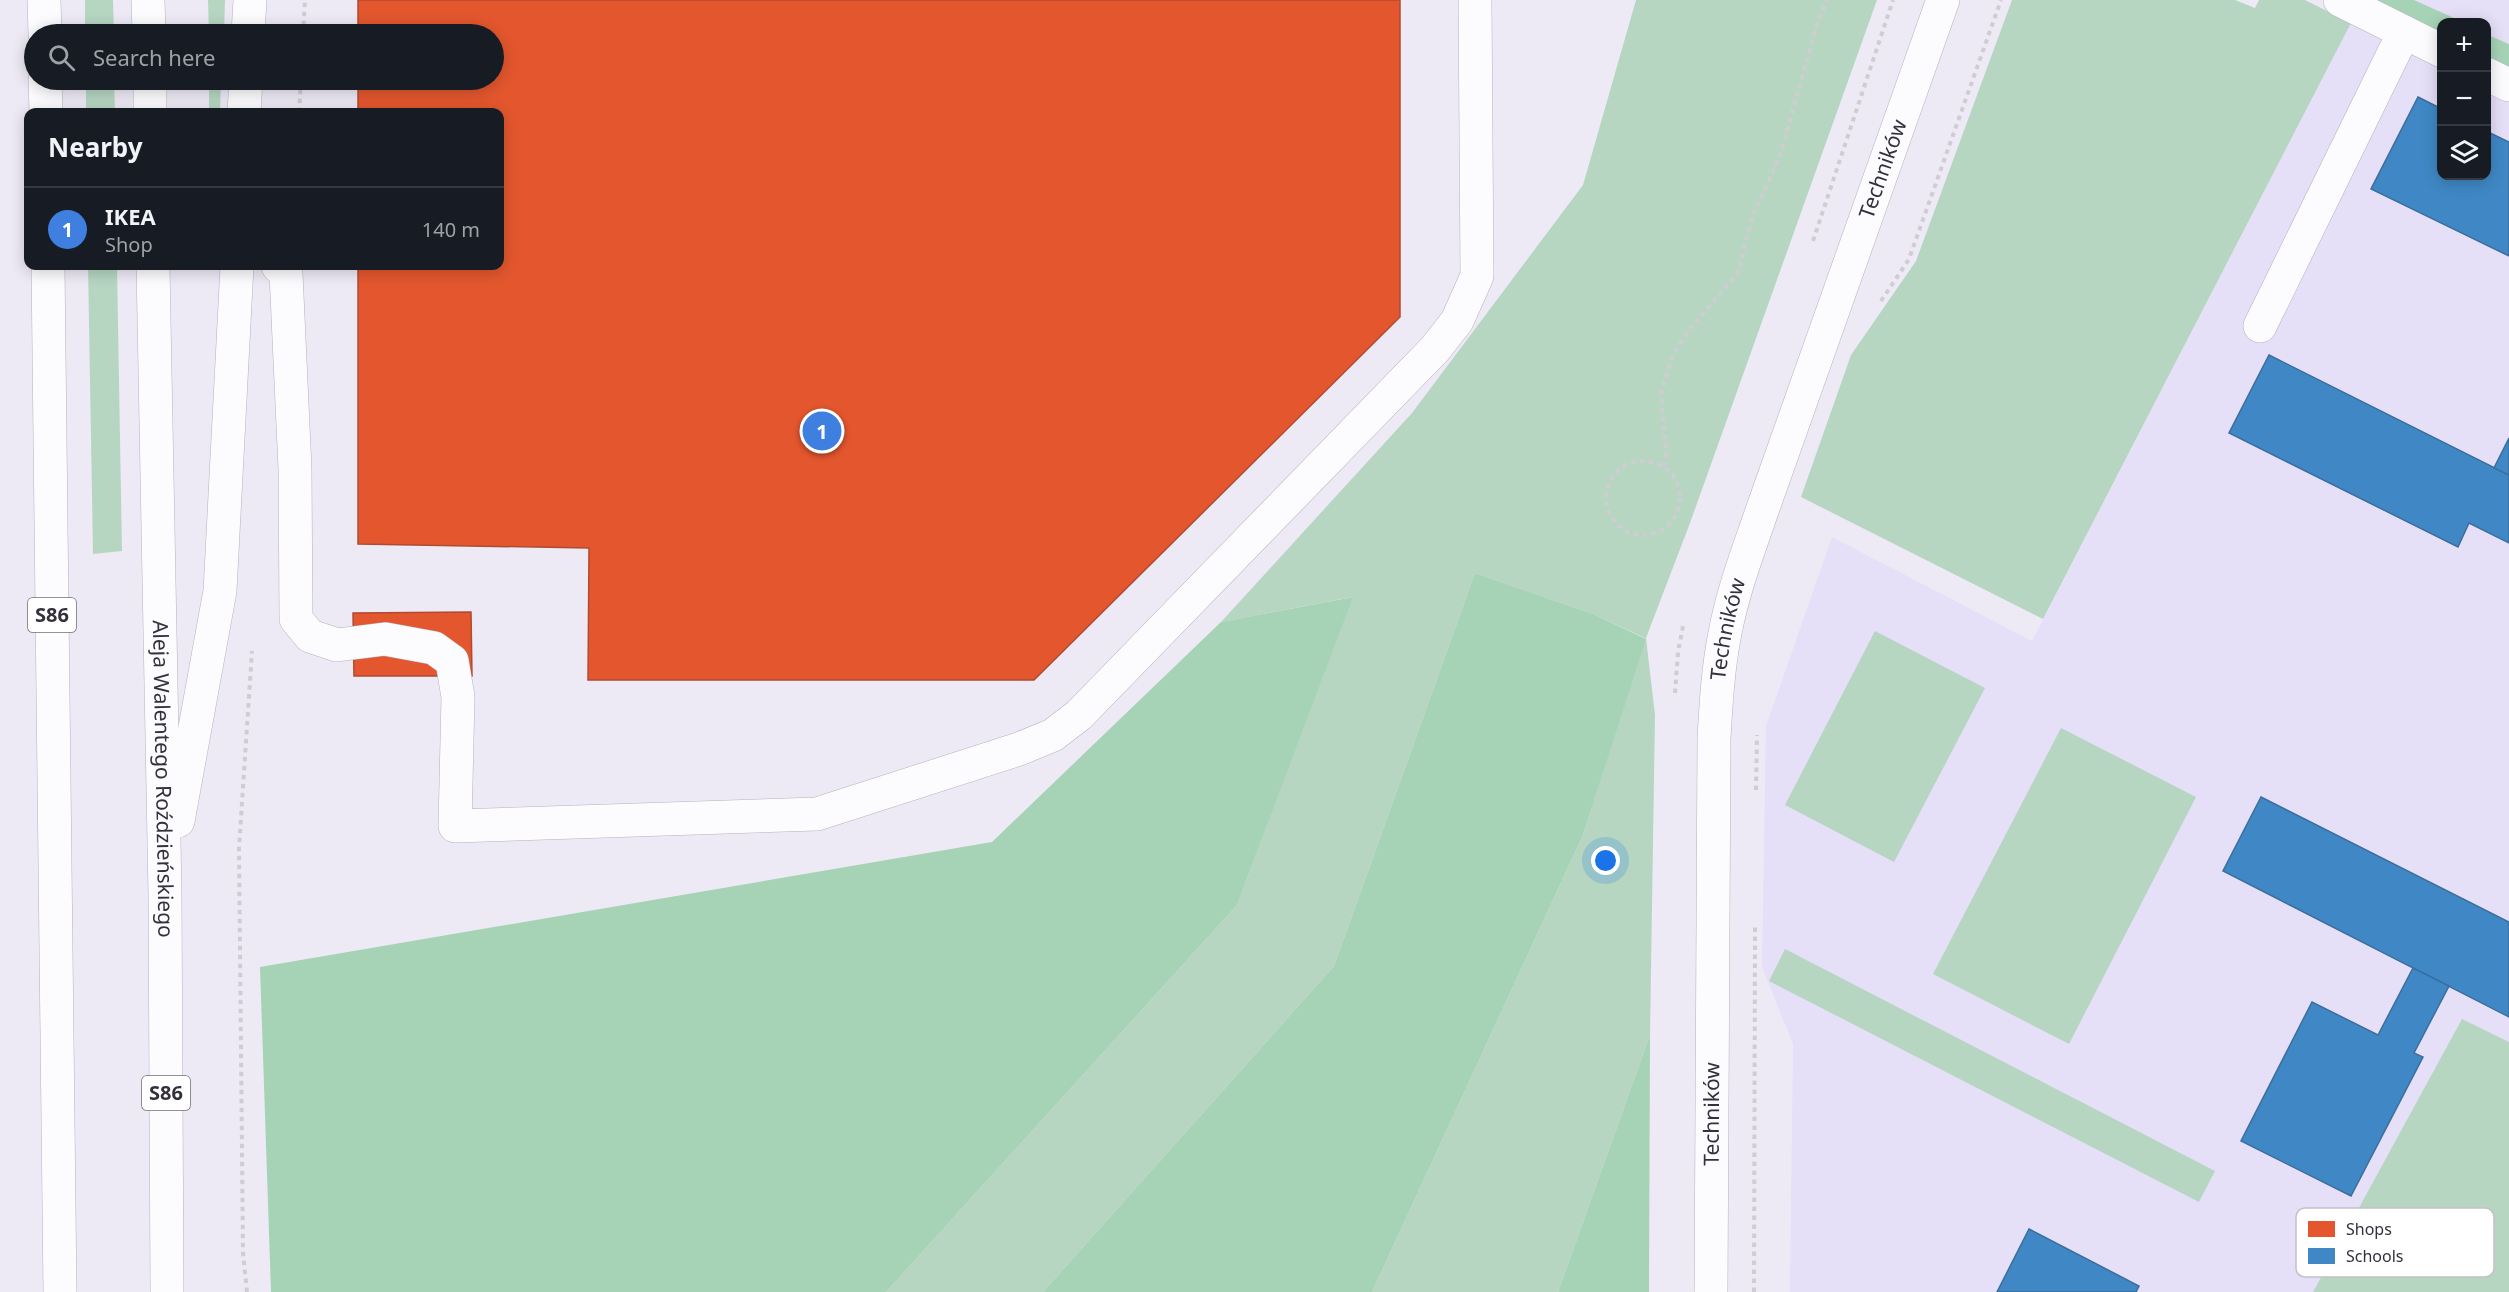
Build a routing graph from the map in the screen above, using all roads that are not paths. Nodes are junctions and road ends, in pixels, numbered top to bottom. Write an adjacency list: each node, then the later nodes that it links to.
1 (44, 0): 7 (main road)
2 (148, 0): 8 (main road)
3 (250, 0): 9 (main road)
4 (1475, 0): 23 (main road)
5 (1943, 0): 28 (main road, Techników)
6 (2340, 0): 10 (main road)
7 (45, 24)
8 (149, 24)
9 (249, 24)
10 (2404, 32): 11 (main road); 24 (main road)
11 (2437, 48)
12 (2491, 76): 13 (main road)
13 (2509, 85)
14 (45, 90): 17 (main road)
15 (150, 90): 18 (main road)
16 (245, 90): 19 (main road)
17 (46, 108)
18 (150, 108)
19 (244, 108)
20 (48, 270): 26 (main road, S86)
21 (153, 270): 25 (main road, Aleja Walentego Roździeńskiego / S86)
22 (237, 270): 25 (main road)
23 (283, 270)
24 (2260, 326)
25 (165, 894): 27 (main road, Aleja Walentego Roździeńskiego / S86)
26 (60, 1289)
27 (167, 1292)
28 (1711, 1292)

